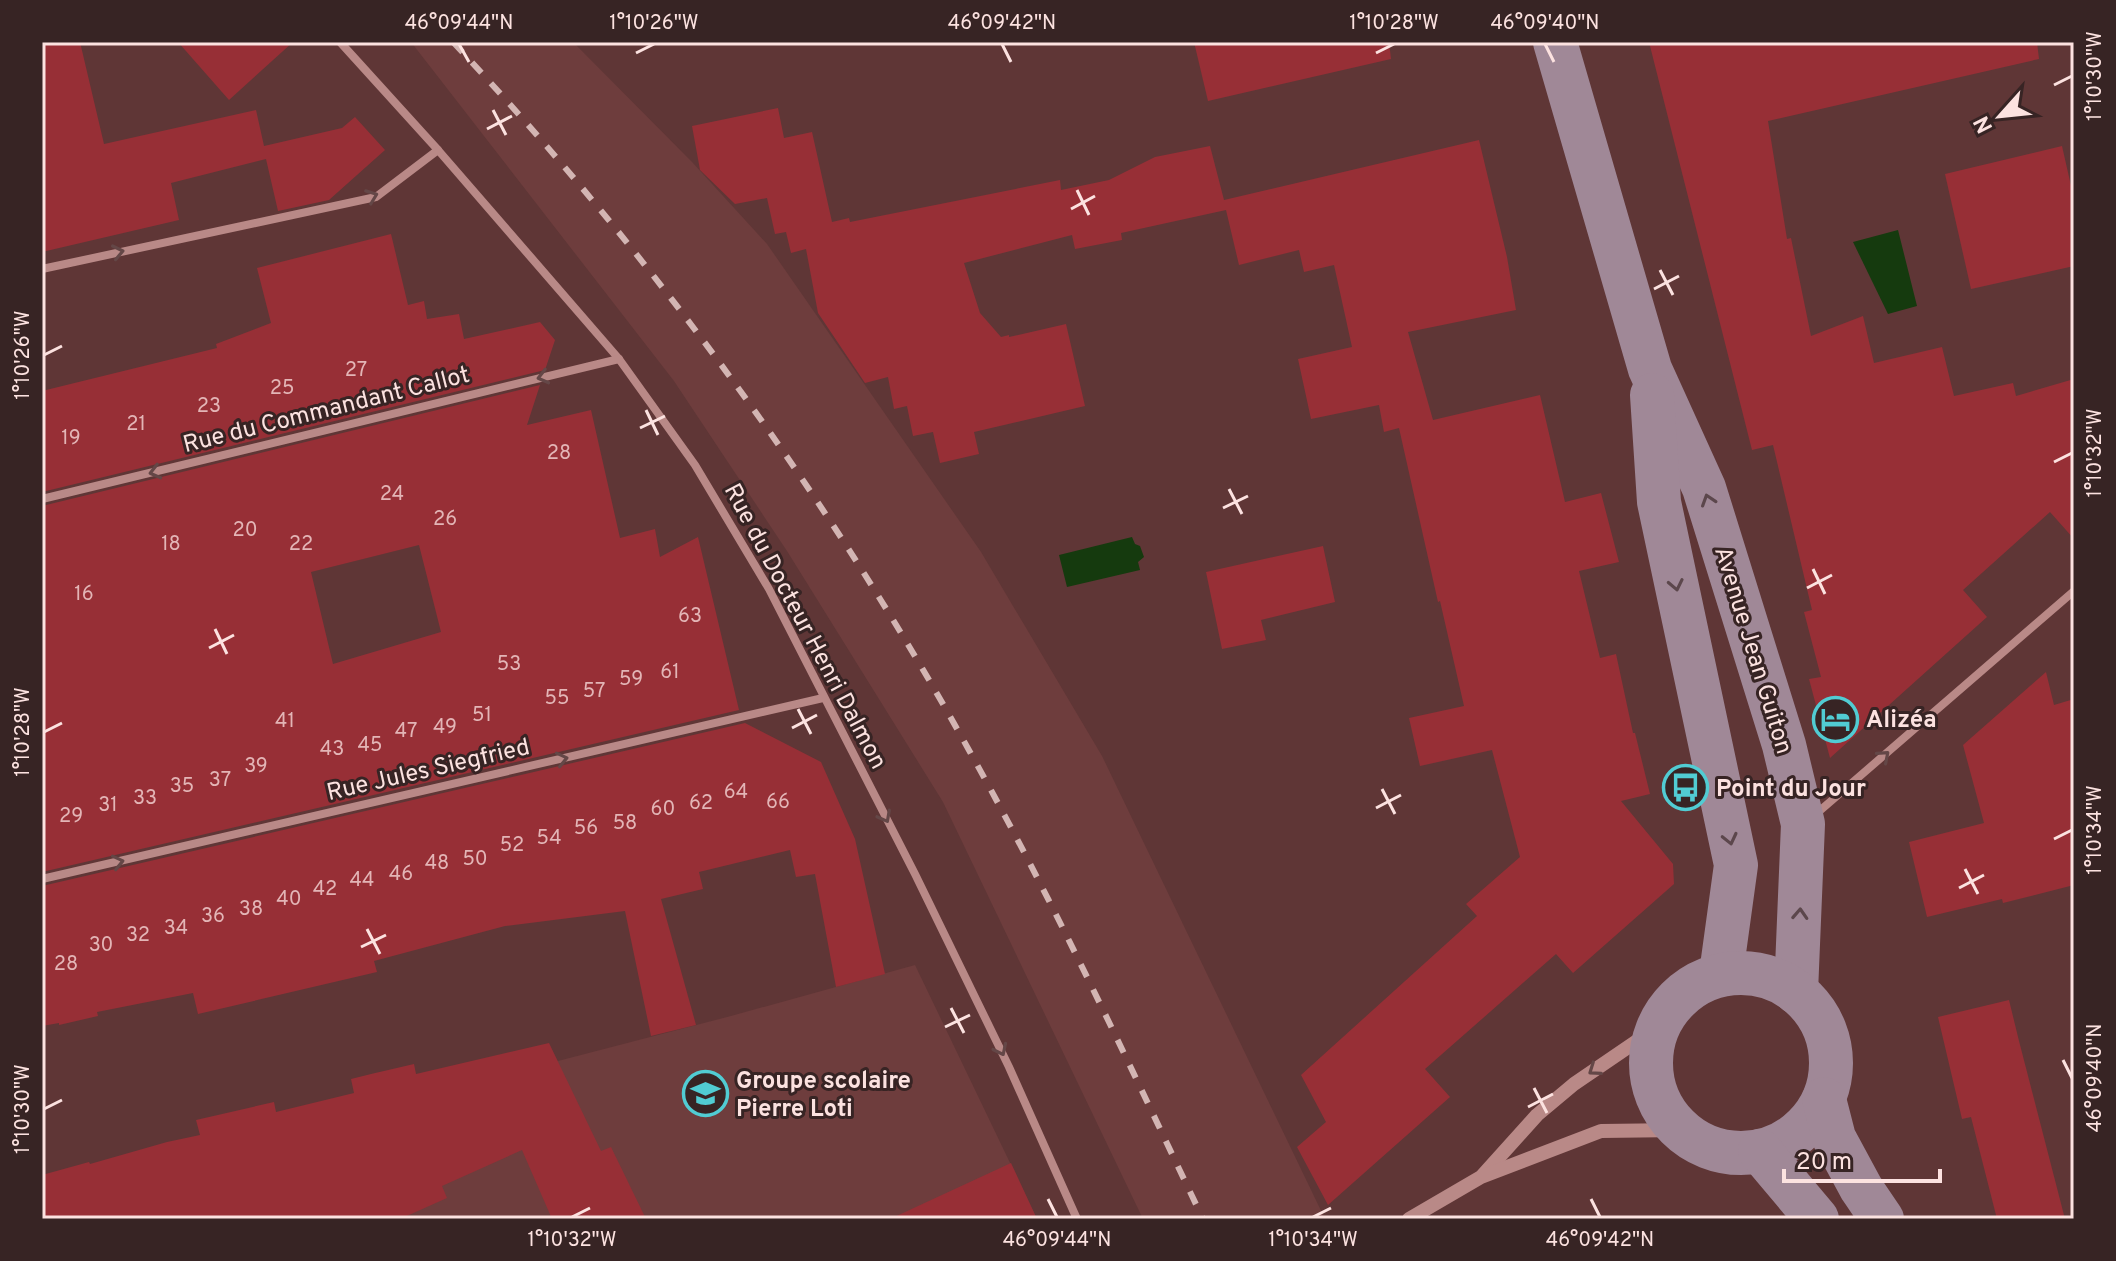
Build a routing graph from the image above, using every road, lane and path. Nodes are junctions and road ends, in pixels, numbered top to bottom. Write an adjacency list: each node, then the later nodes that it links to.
1 (340, 42): 3 (street, Rue du Docteur Henri Dalmon)
2 (1555, 42): 6 (main road, Avenue Jean Guiton)
3 (438, 150): 4 (street, one-way to 3); 5 (street, Rue du Docteur Henri Dalmon)
4 (42, 269)
5 (619, 359): 7 (street, Rue du Commandant Callot, one-way to 7); 9 (street, Rue du Docteur Henri Dalmon)
6 (1650, 369): 10 (main road, Avenue Jean Guiton, one-way to 6); 12 (main road, Avenue Jean Guiton, one-way to 12)
7 (42, 499)
8 (2074, 591): 10 (street, one-way to 8)
9 (823, 698): 11 (street, Rue Jules Siegfried, one-way to 9); 19 (street, Rue du Docteur Henri Dalmon, one-way to 19)
10 (1803, 824): 13 (main road, Avenue Jean Guiton, one-way to 10)
11 (42, 879)
12 (1721, 974): 13 (main road); 14 (main road)
13 (1796, 992): 15 (main road)
14 (1659, 1026): 16 (main road); 18 (street, one-way to 18)
15 (1824, 1099): 17 (main road); 22 (main road)
16 (1680, 1130): 17 (main road); 18 (street)
17 (1760, 1151): 21 (main road)
18 (1481, 1177): 20 (street)
19 (1077, 1219)
20 (1409, 1219)
21 (1817, 1219)
22 (1882, 1219)

